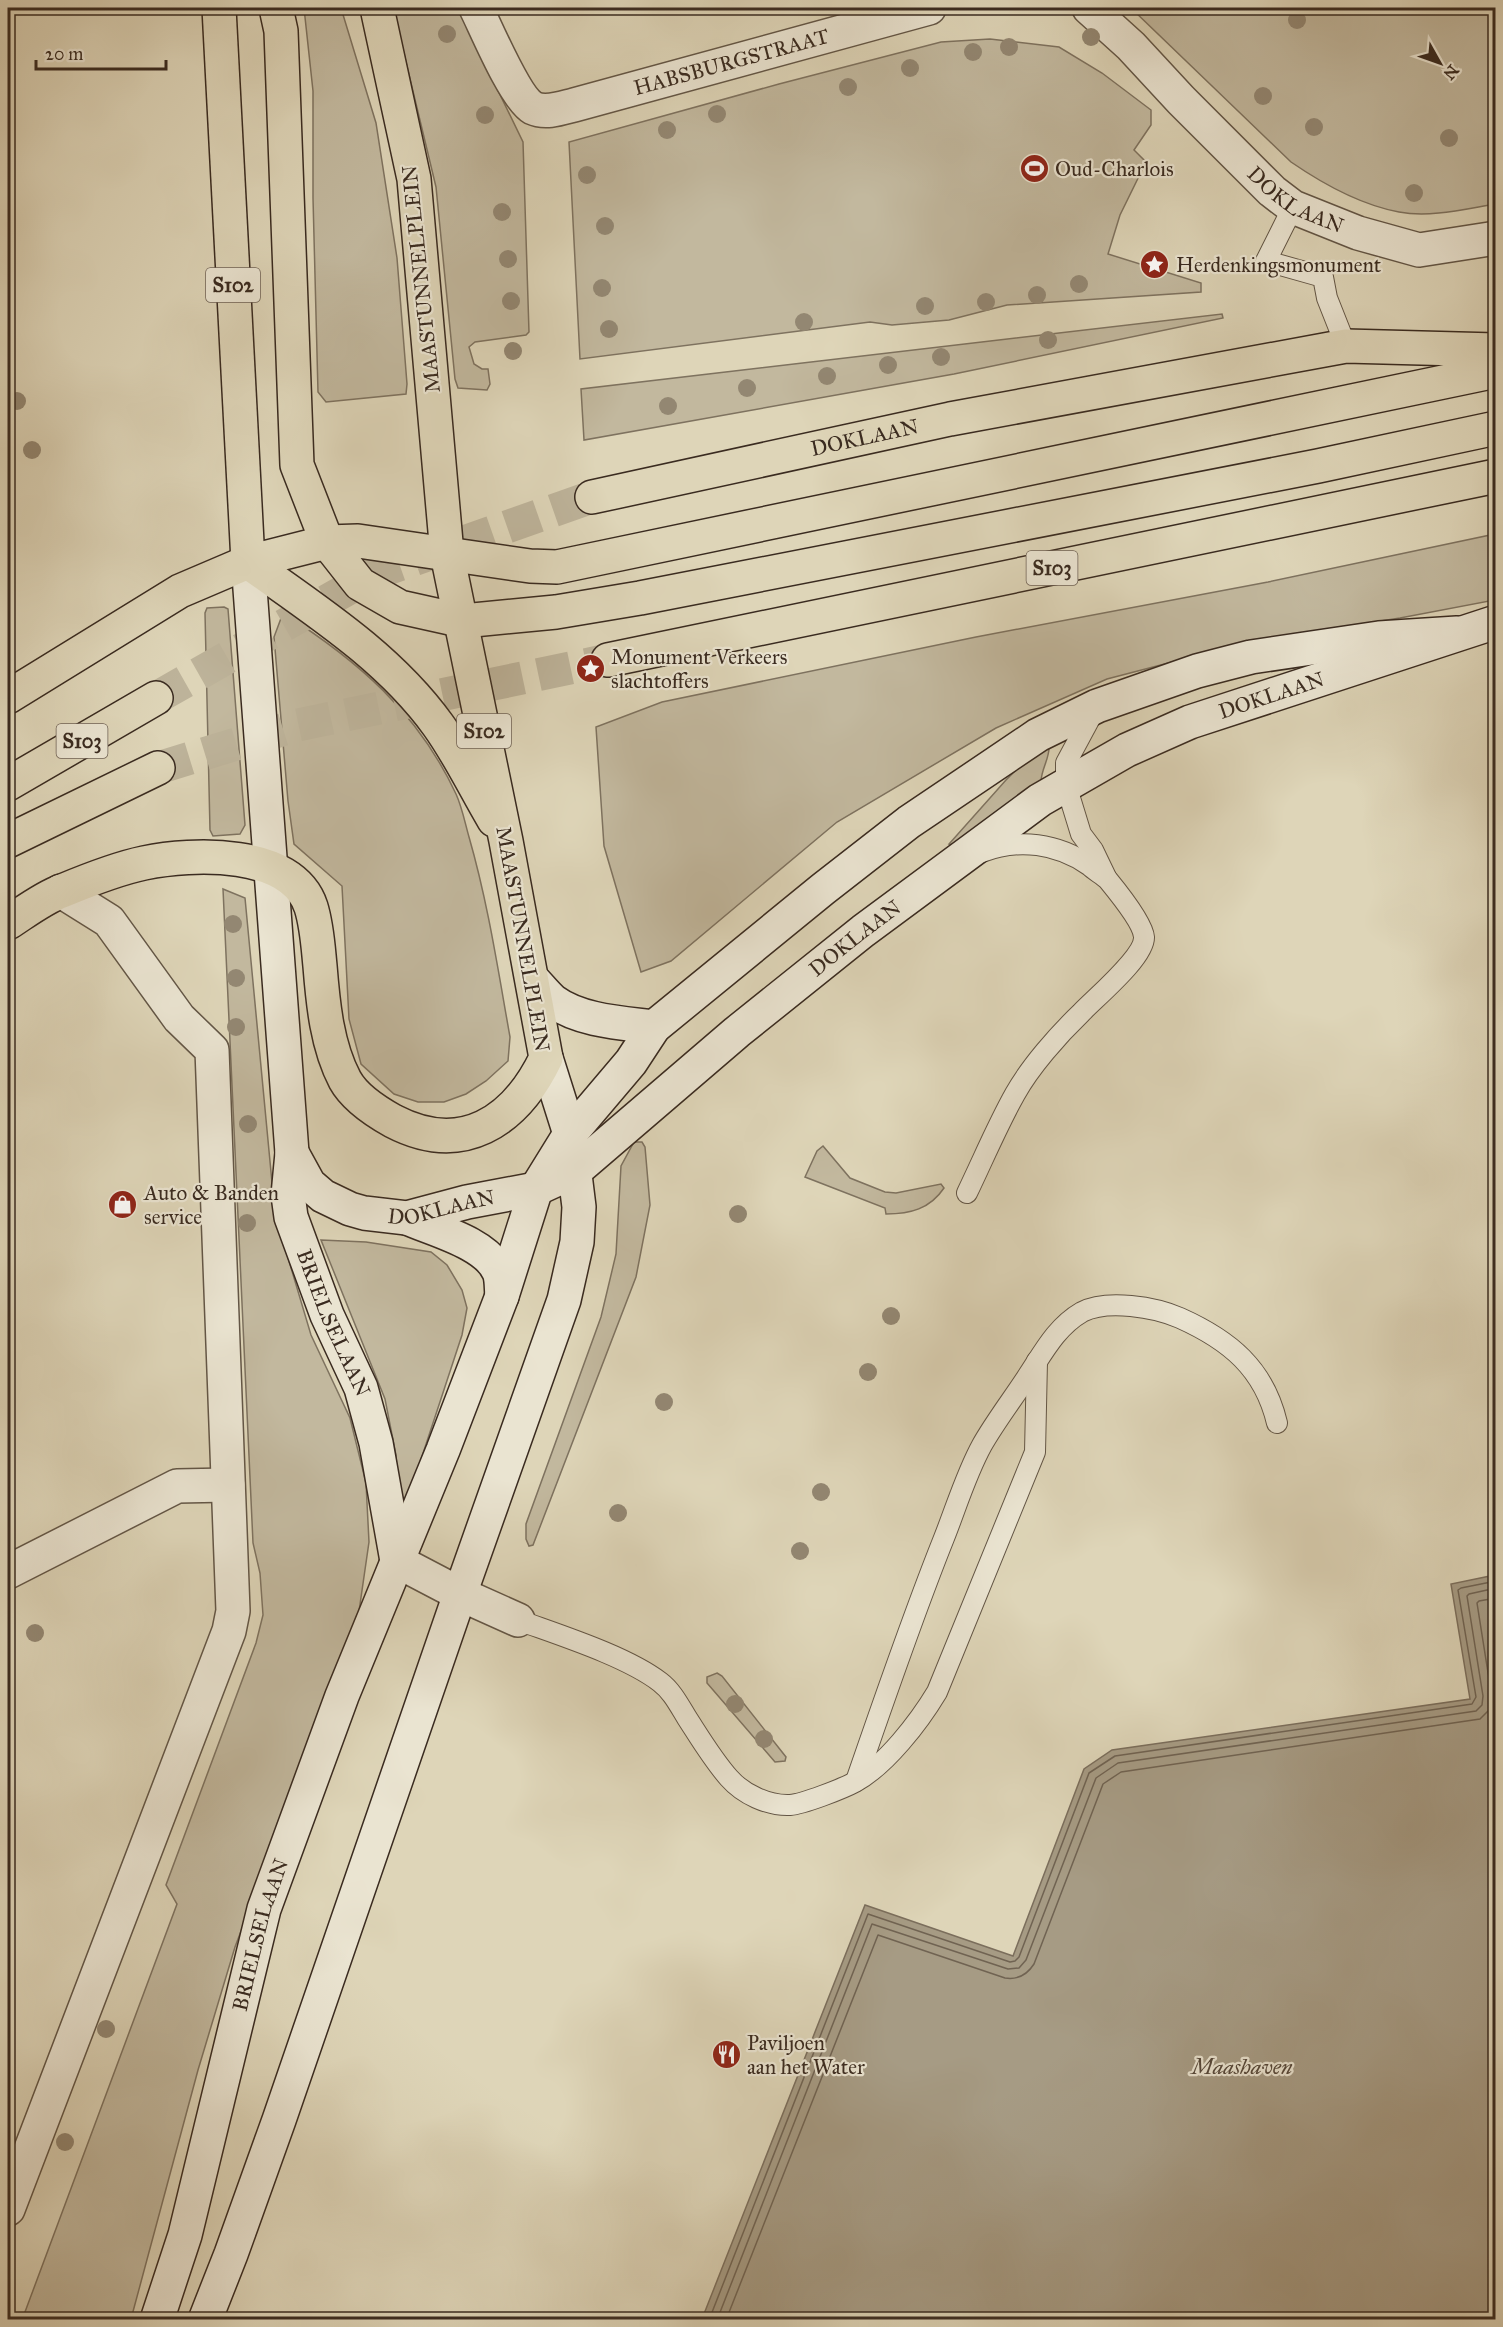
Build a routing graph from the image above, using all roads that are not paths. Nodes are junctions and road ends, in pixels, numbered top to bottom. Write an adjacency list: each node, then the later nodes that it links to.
1 (219, 8): 17 (main road, S102)
2 (276, 8): 15 (main road)
3 (377, 8): 16 (main road, MAASTUNNELPLEIN / S102)
4 (476, 8): 5 (main road, HABSBURGSTRAAT)
5 (929, 8)
6 (1089, 8): 7 (main road, DOKLAAN)
7 (1293, 207): 8 (main road, DOKLAAN); 9 (lane)
8 (1496, 238)
9 (1346, 346): 10 (main road, DOKLAAN); 14 (main road, DOKLAAN)
10 (1496, 350)
11 (1496, 371): 16 (main road)
12 (1496, 428): 18 (main road)
13 (1496, 476): 21 (main road, S103)
14 (592, 497)
15 (327, 542): 16 (main road); 17 (main road); 18 (main road)
16 (447, 554): 18 (main road, MAASTUNNELPLEIN / S102)
17 (248, 562): 22 (main road); 29 (main road); 31 (main road, S102)
18 (463, 621): 29 (main road, MAASTUNNELPLEIN / S102)
19 (1496, 622): 20 (main road, DOKLAAN)
20 (1457, 633): 24 (main road, DOKLAAN); 27 (main road, DOKLAAN)
21 (608, 660)
22 (8, 697)
23 (156, 698): 26 (main road, S103)
24 (1097, 706): 27 (lane); 36 (main road, DOKLAAN)
25 (158, 768): 28 (main road, S103)
26 (8, 784)
27 (1066, 785): 30 (main road, DOKLAAN); 32 (lane)
28 (8, 841)
29 (506, 841): 35 (main road, MAASTUNNELPLEIN / S102)
30 (958, 861): 32 (lane); 40 (main road, DOKLAAN)
31 (272, 868): 33 (main road, MAASTUNNELPLEIN); 37 (main road, MAASTUNNELPLEIN); 39 (main road, BRIELSELAAN)
32 (1107, 879): 42 (lane)
33 (60, 891): 34 (main road, MAASTUNNELPLEIN); 47 (main road)
34 (8, 923)
35 (533, 980): 36 (main road); 37 (main road, MAASTUNNELPLEIN)
36 (654, 1027): 38 (main road, DOKLAAN)
37 (546, 1058): 38 (main road)
38 (570, 1134): 40 (main road); 41 (main road, BRIELSELAAN)
39 (292, 1153): 43 (main road, DOKLAAN); 48 (main road, BRIELSELAAN)
40 (575, 1171): 41 (main road, DOKLAAN); 50 (main road)
41 (536, 1189): 43 (main road, DOKLAAN); 44 (main road, BRIELSELAAN)
42 (968, 1193)
43 (407, 1218): 44 (main road)
44 (502, 1296): 48 (main road, BRIELSELAAN)
45 (1037, 1362): 46 (lane); 52 (lane); 52 (lane)
46 (1277, 1423)
47 (228, 1485): 49 (main road); 53 (main road)
48 (397, 1561): 50 (main road); 54 (main road, BRIELSELAAN)
49 (8, 1572)
50 (460, 1594): 51 (main road); 55 (main road)
51 (518, 1620): 52 (lane)
52 (855, 1782)
53 (8, 2209)
54 (157, 2319)
55 (205, 2319)

